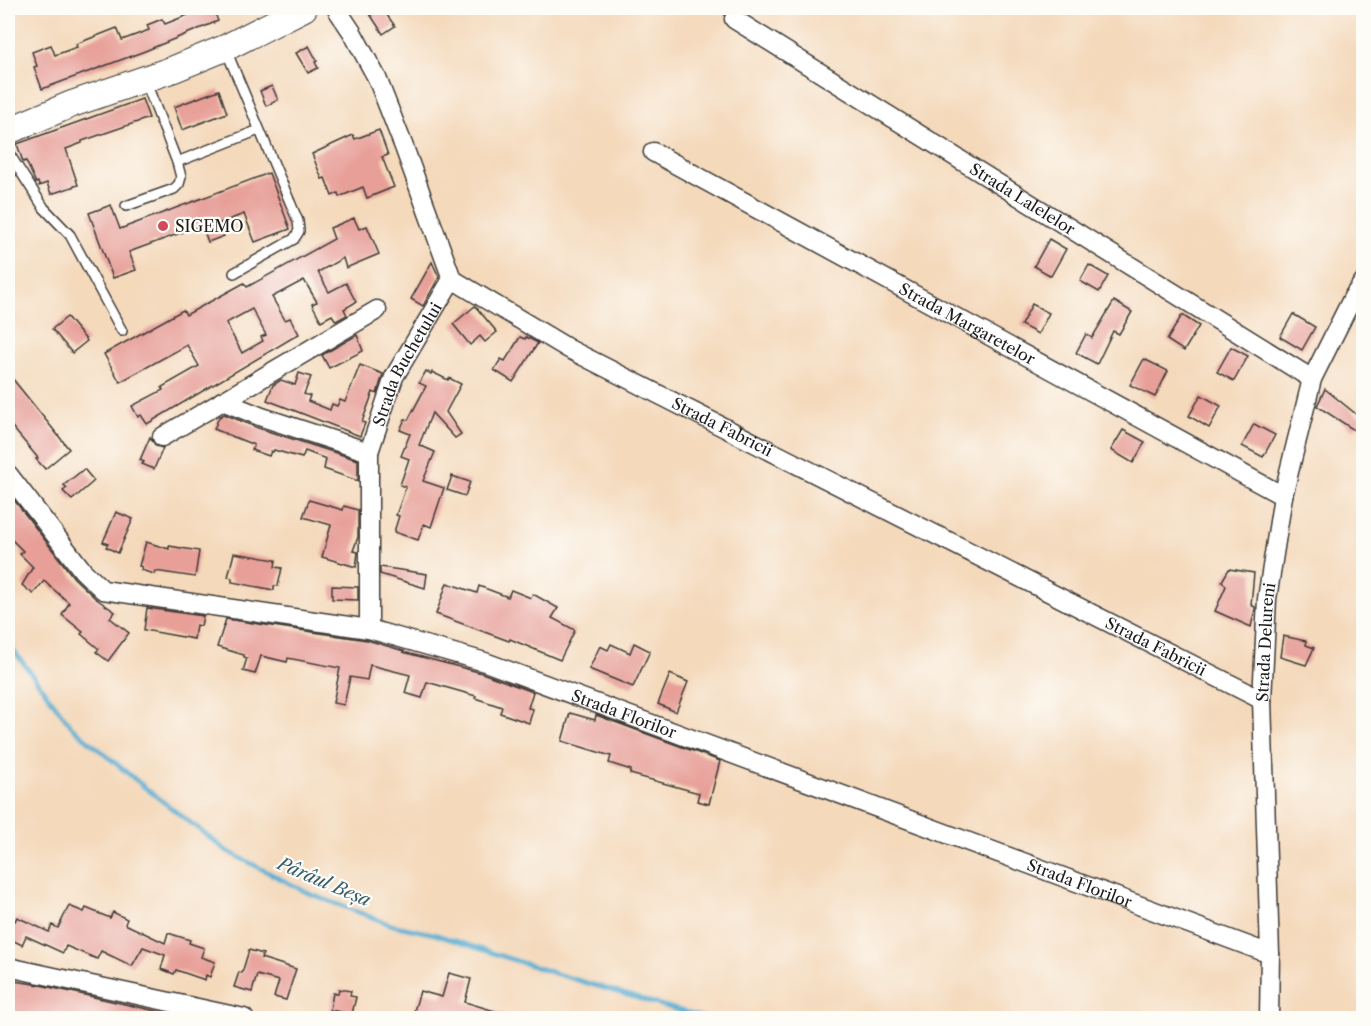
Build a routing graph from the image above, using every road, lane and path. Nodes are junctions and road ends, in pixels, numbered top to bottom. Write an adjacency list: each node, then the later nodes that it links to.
1 (304, 8): 4 (main road)
2 (336, 8): 13 (street)
3 (734, 19): 17 (street, Strada Lalelelor)
4 (225, 48): 5 (main road); 6 (lane)
5 (144, 78): 7 (main road); 10 (lane)
6 (259, 130): 10 (lane); 12 (lane)
7 (8, 131)
8 (8, 152): 16 (lane)
9 (653, 152): 22 (street, Strada Margaretelor)
10 (177, 162): 11 (lane)
11 (126, 206)
12 (234, 273)
13 (452, 279): 20 (street, Strada Buchetului); 24 (street, Strada Fabricii)
14 (1364, 281): 17 (street, Strada Delureni)
15 (377, 310): 18 (street)
16 (122, 331)
17 (1312, 379): 22 (street, Strada Delureni)
18 (222, 401): 19 (street); 20 (street)
19 (162, 436)
20 (369, 452): 23 (street, Strada Buchetului)
21 (8, 474): 23 (street, Strada Florilor)
22 (1283, 496): 24 (street, Strada Delureni)
23 (369, 629): 25 (street, Strada Florilor)
24 (1262, 699): 25 (street, Strada Delureni)
25 (1270, 954): 28 (street, Strada Delureni)
26 (8, 967): 27 (street)
27 (244, 1018)
28 (1269, 1018)

